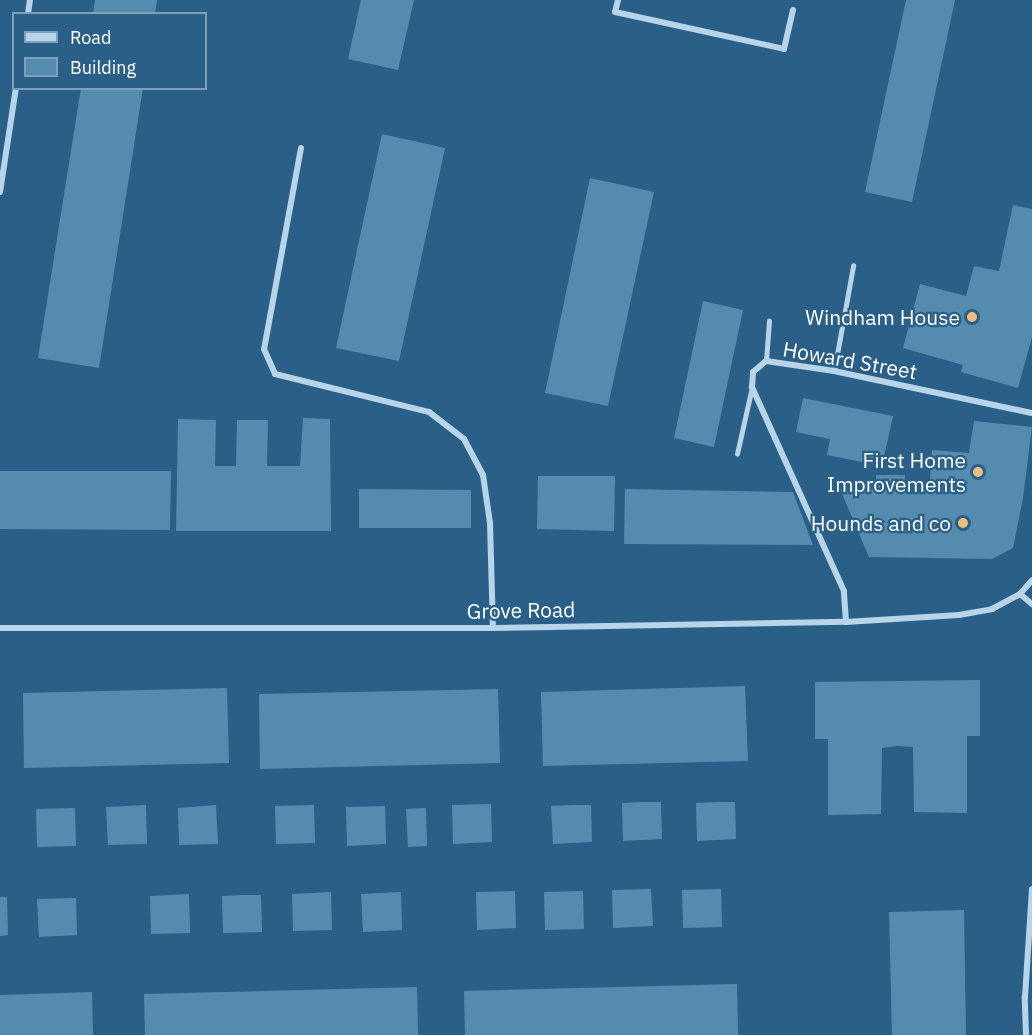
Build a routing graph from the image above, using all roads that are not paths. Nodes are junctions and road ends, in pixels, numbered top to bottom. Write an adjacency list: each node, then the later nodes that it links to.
1 (618, 0): 2 (street)
2 (793, 10)
3 (16, 90): 5 (street)
4 (301, 148): 18 (street)
5 (0, 192)
6 (853, 266): 9 (lane)
7 (769, 321): 8 (lane)
8 (766, 361): 9 (street, Howard Street); 10 (street, Howard Street)
9 (834, 371): 11 (street, Howard Street)
10 (752, 387): 12 (lane); 16 (street)
11 (1032, 413)
12 (737, 454)
13 (1032, 580): 14 (street, Grove Road)
14 (1020, 594): 15 (street); 16 (street, Grove Road)
15 (1032, 604)
16 (846, 622): 18 (street, Grove Road)
17 (0, 628): 18 (street, Grove Road)
18 (493, 628)
19 (1032, 889): 20 (street)
20 (1026, 1035)

